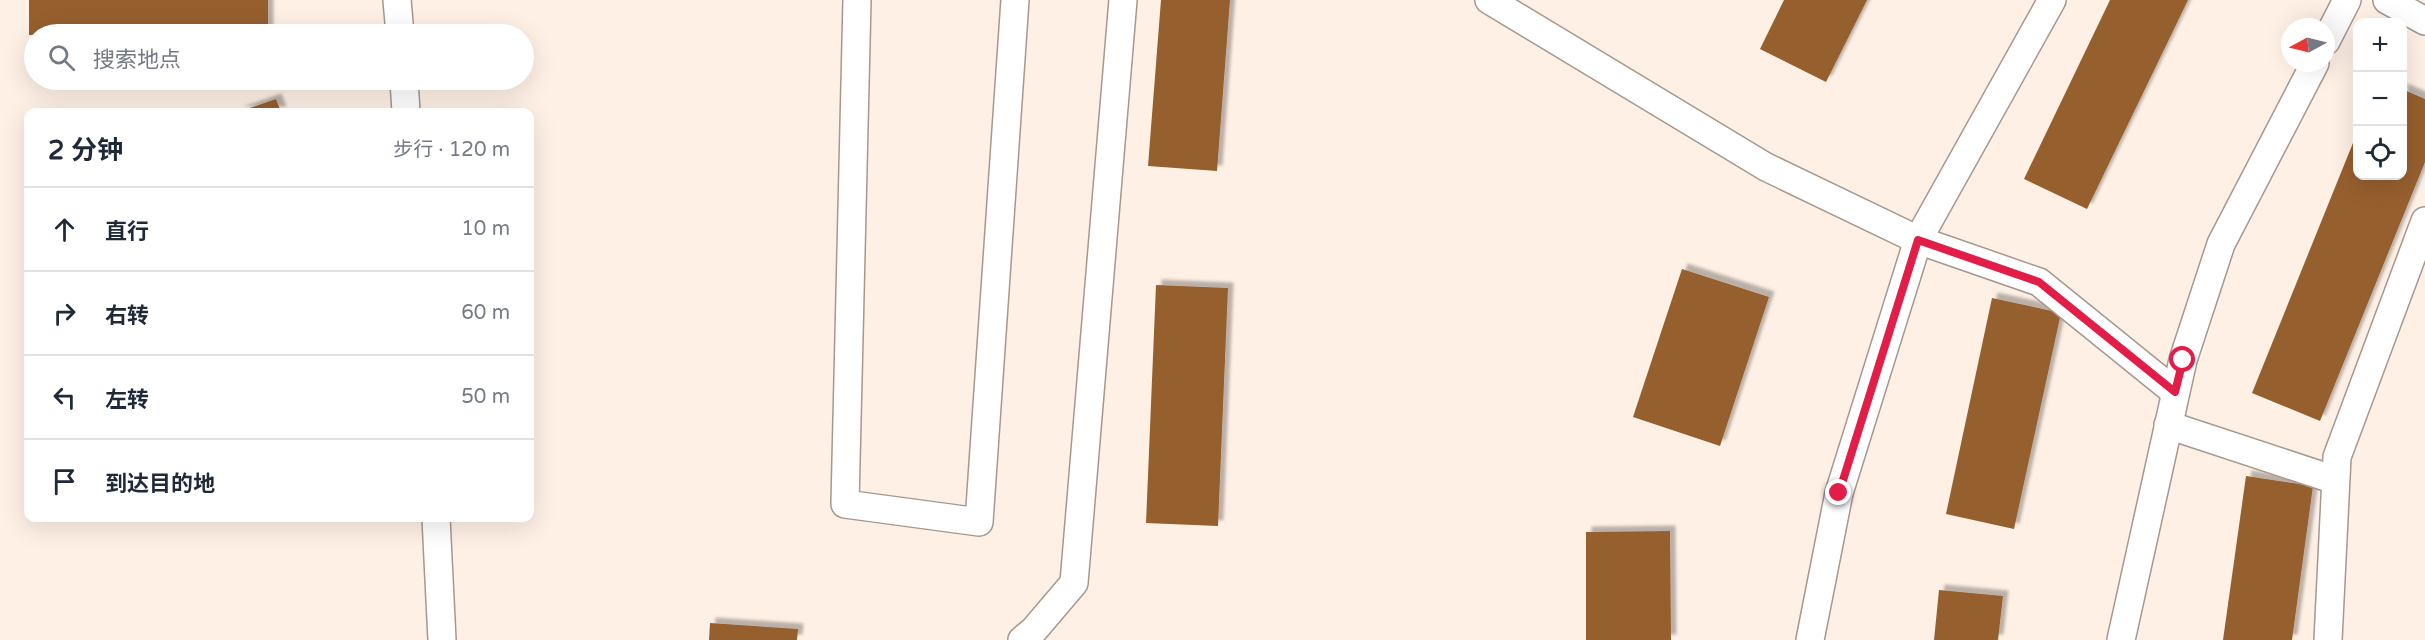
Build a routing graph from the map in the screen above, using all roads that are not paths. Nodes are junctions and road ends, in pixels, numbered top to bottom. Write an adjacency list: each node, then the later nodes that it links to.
1 (397, 0): 10 (street)
2 (857, 0): 3 (street)
3 (1015, 0)
4 (1123, 0): 22 (street)
5 (1489, 0): 16 (street)
6 (2052, 0): 16 (street)
7 (2348, 0): 11 (street)
8 (2387, 0): 9 (street)
9 (2425, 21)
10 (399, 24)
11 (2335, 24)
12 (2310, 72): 17 (street)
13 (405, 90): 14 (street)
14 (406, 108)
15 (2425, 220): 19 (street)
16 (1918, 240): 17 (street); 23 (street)
17 (2175, 392): 18 (street)
18 (2168, 425): 19 (street); 24 (street)
19 (2336, 480): 25 (street)
20 (436, 522): 21 (street)
21 (442, 640)
22 (1022, 640)
23 (1810, 640)
24 (2121, 640)
25 (2328, 640)

